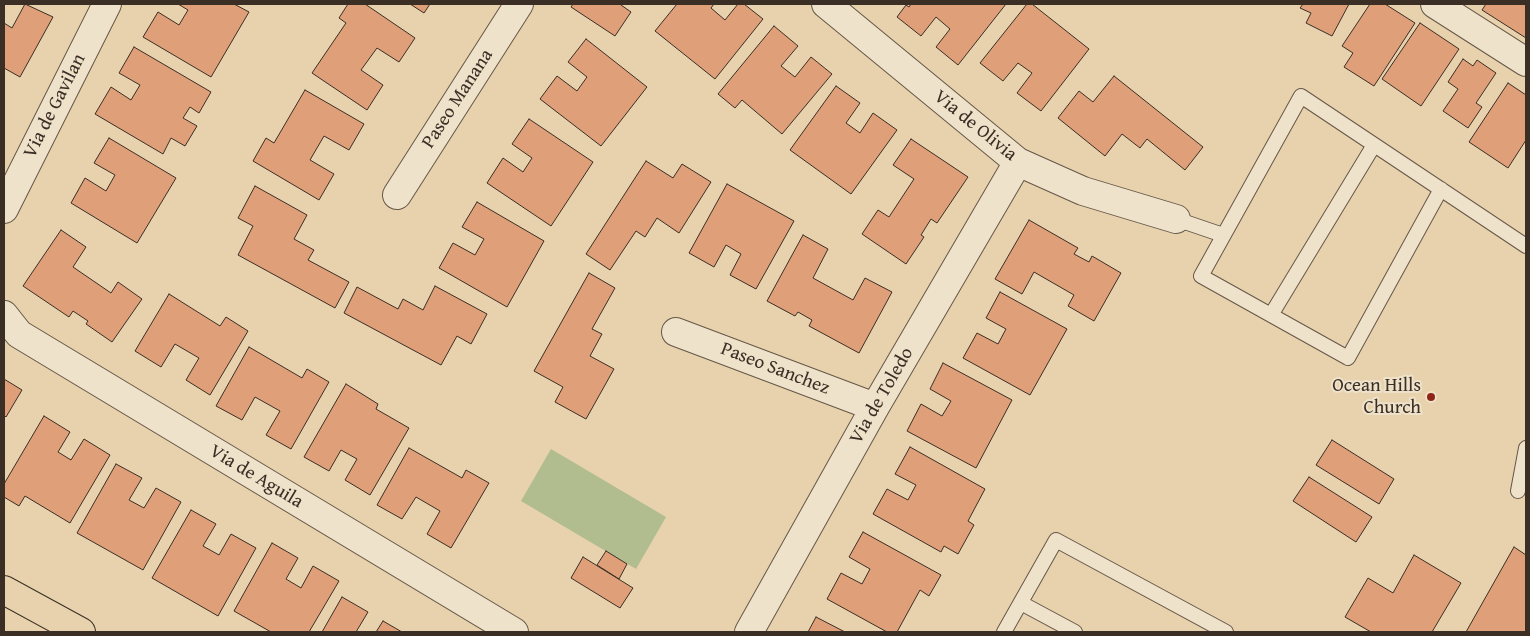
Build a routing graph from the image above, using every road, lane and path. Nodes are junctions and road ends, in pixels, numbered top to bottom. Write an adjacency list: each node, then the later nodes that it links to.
1 (107, 4): 10 (street, Via de Gavilan)
2 (519, 4): 9 (street, Paseo Manana)
3 (826, 4): 7 (street, Via de Olivia)
4 (1435, 4): 5 (street)
5 (1526, 62)
6 (1374, 145): 8 (lane); 12 (lane); 15 (lane)
7 (1018, 162): 11 (street, Via de Olivia); 17 (street, Via de Toledo)
8 (1441, 189): 13 (lane); 15 (lane)
9 (397, 195)
10 (4, 208)
11 (1176, 220): 12 (lane)
12 (1223, 235): 15 (lane)
13 (1526, 246)
14 (4, 315): 23 (street, Via de Aguila)
15 (1271, 315)
16 (676, 332): 17 (street, Paseo Sanchez)
17 (875, 407): 24 (street, Via de Toledo)
18 (1526, 448): 19 (lane)
19 (1518, 491)
20 (4, 590): 22 (main road)
21 (1021, 602): 25 (lane); 26 (lane); 27 (lane)
22 (81, 632)
23 (514, 632)
24 (749, 632)
25 (1004, 632)
26 (1075, 632)
27 (1226, 632)

